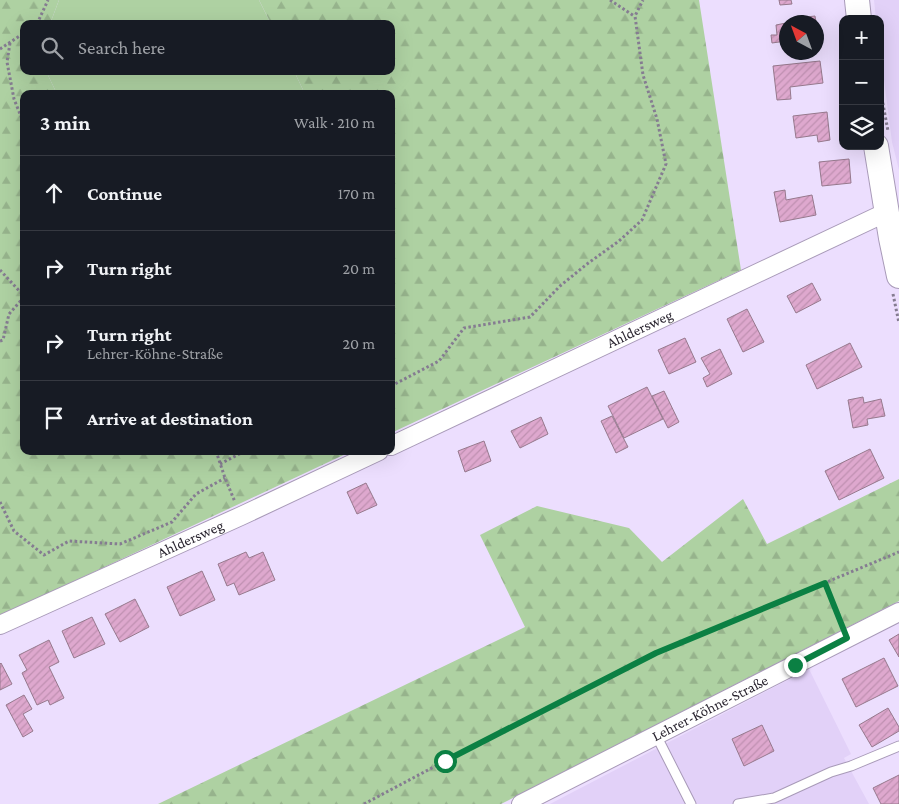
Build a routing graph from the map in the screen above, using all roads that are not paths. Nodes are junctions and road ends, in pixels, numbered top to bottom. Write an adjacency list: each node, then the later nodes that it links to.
1 (857, 0): 2 (street)
2 (859, 15)
3 (877, 150): 4 (street)
4 (887, 212): 5 (street); 7 (street, Ahldersweg)
5 (895, 237): 6 (street)
6 (899, 276)
7 (395, 444)
8 (371, 455): 10 (street, Ahldersweg)
9 (899, 612): 11 (street, Lehrer-Köhne-Straße)
10 (0, 625)
11 (656, 735): 13 (street, Lehrer-Köhne-Straße); 14 (lane)
12 (899, 746): 15 (lane)
13 (521, 804)
14 (691, 804)
15 (738, 804)

